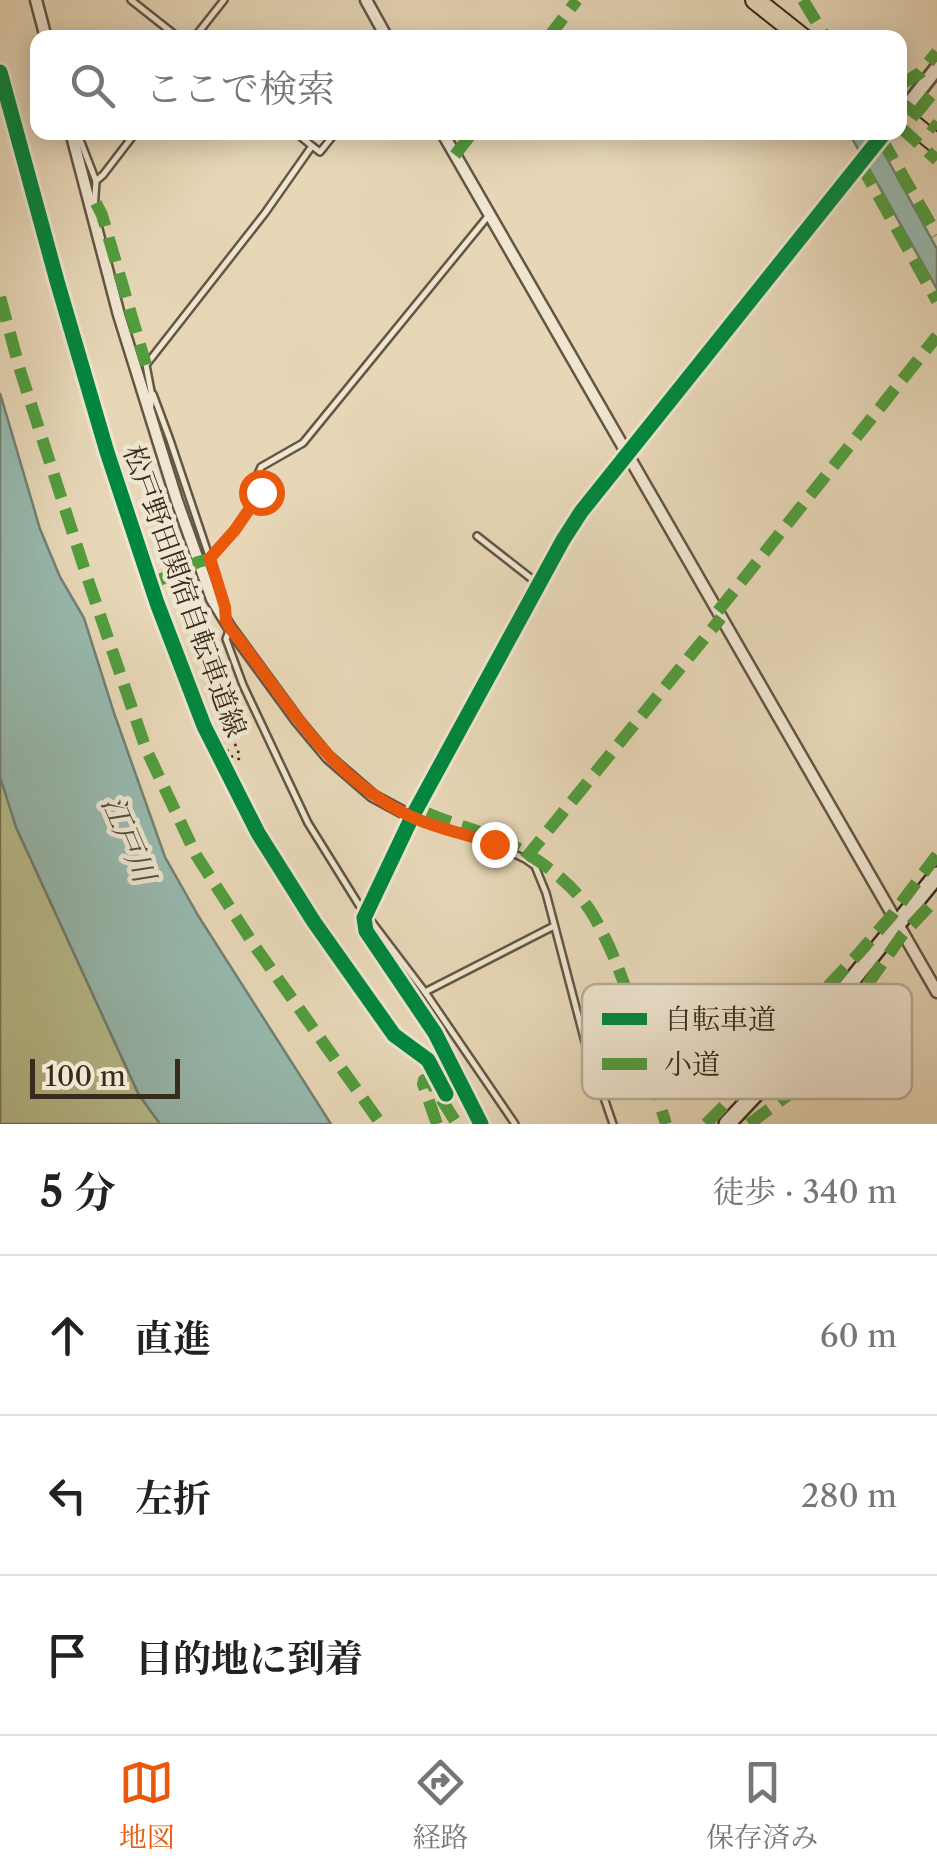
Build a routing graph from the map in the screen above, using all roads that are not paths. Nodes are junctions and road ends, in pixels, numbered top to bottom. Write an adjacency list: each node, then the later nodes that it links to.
1 (36, 0): 6 (street)
2 (131, 0): 7 (lane)
3 (224, 0): 8 (lane)
4 (366, 0): 9 (street)
5 (756, 0): 10 (main road)
6 (44, 30)
7 (169, 30)
8 (200, 30)
9 (383, 30)
10 (793, 30)
11 (937, 68): 12 (street)
12 (907, 106)
13 (907, 120): 21 (main road)
14 (76, 140): 25 (street)
15 (78, 140): 23 (lane)
16 (130, 140): 23 (lane)
17 (305, 140): 22 (lane)
18 (330, 140): 22 (lane)
19 (446, 140): 24 (street)
20 (879, 140): 28 (street)
21 (937, 144)
22 (312, 146): 26 (lane)
23 (96, 182): 25 (lane)
24 (488, 214): 28 (street); 30 (lane)
25 (93, 219): 27 (street)
26 (152, 392): 27 (lane); 30 (lane)
27 (150, 417): 32 (street)
28 (626, 454): 31 (street); 36 (street)
29 (476, 536): 31 (lane)
30 (210, 558): 32 (lane)
31 (539, 584): 33 (street)
32 (228, 625): 33 (street); 35 (lane)
33 (412, 817): 35 (street); 37 (lane)
34 (937, 876): 36 (main road)
35 (366, 912): 39 (lane); 44 (street)
36 (898, 924): 38 (main road); 40 (street)
37 (554, 926): 39 (lane); 41 (lane)
38 (848, 984)
39 (424, 992): 45 (lane)
40 (937, 992)
41 (582, 1031)
42 (604, 1099): 46 (lane)
43 (751, 1099): 47 (main road)
44 (481, 1124)
45 (515, 1124)
46 (613, 1124)
47 (727, 1124)

